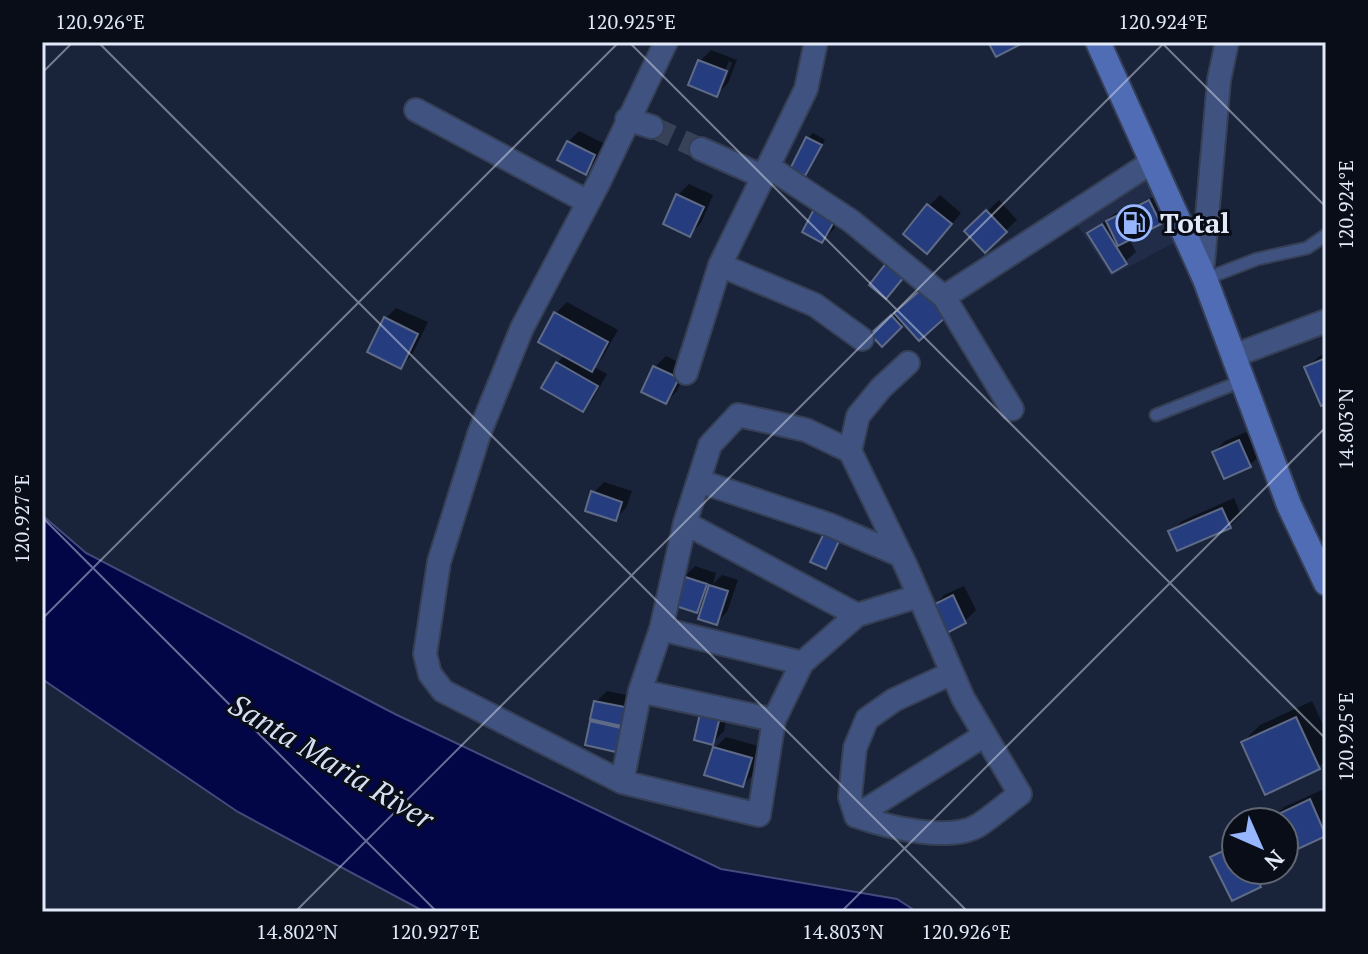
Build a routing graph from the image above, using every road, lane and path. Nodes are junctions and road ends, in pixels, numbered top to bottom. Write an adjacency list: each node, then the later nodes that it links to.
1 (666, 42): 6 (street)
2 (816, 42): 10 (street)
3 (1098, 42): 9 (main road)
4 (1227, 42): 14 (street)
5 (416, 110): 11 (street)
6 (627, 119): 7 (street); 11 (street)
7 (652, 127)
8 (701, 149): 10 (street)
9 (1152, 162): 14 (main road); 15 (street)
10 (766, 172): 13 (street); 15 (street)
11 (588, 202): 37 (street)
12 (1326, 235): 14 (lane)
13 (720, 265): 17 (street); 20 (street)
14 (1204, 277): 18 (main road)
15 (944, 297): 22 (street)
16 (1326, 321): 18 (street)
17 (862, 339)
18 (1233, 356): 21 (main road)
19 (908, 363): 24 (street)
20 (686, 373)
21 (1242, 381): 23 (lane); 28 (main road)
22 (1012, 409)
23 (1156, 415)
24 (850, 451): 25 (street); 27 (street)
25 (699, 481): 26 (street); 27 (street)
26 (685, 523): 30 (street); 31 (street)
27 (900, 555): 29 (street)
28 (1326, 583)
29 (919, 596): 30 (street); 33 (street)
30 (857, 615): 32 (street)
31 (661, 629): 32 (street); 34 (street)
32 (802, 663): 35 (street)
33 (952, 673): 36 (street); 38 (street)
34 (640, 691): 35 (street); 37 (street)
35 (774, 720): 37 (street)
36 (985, 735): 38 (street); 38 (street)
37 (622, 782)
38 (856, 816)

